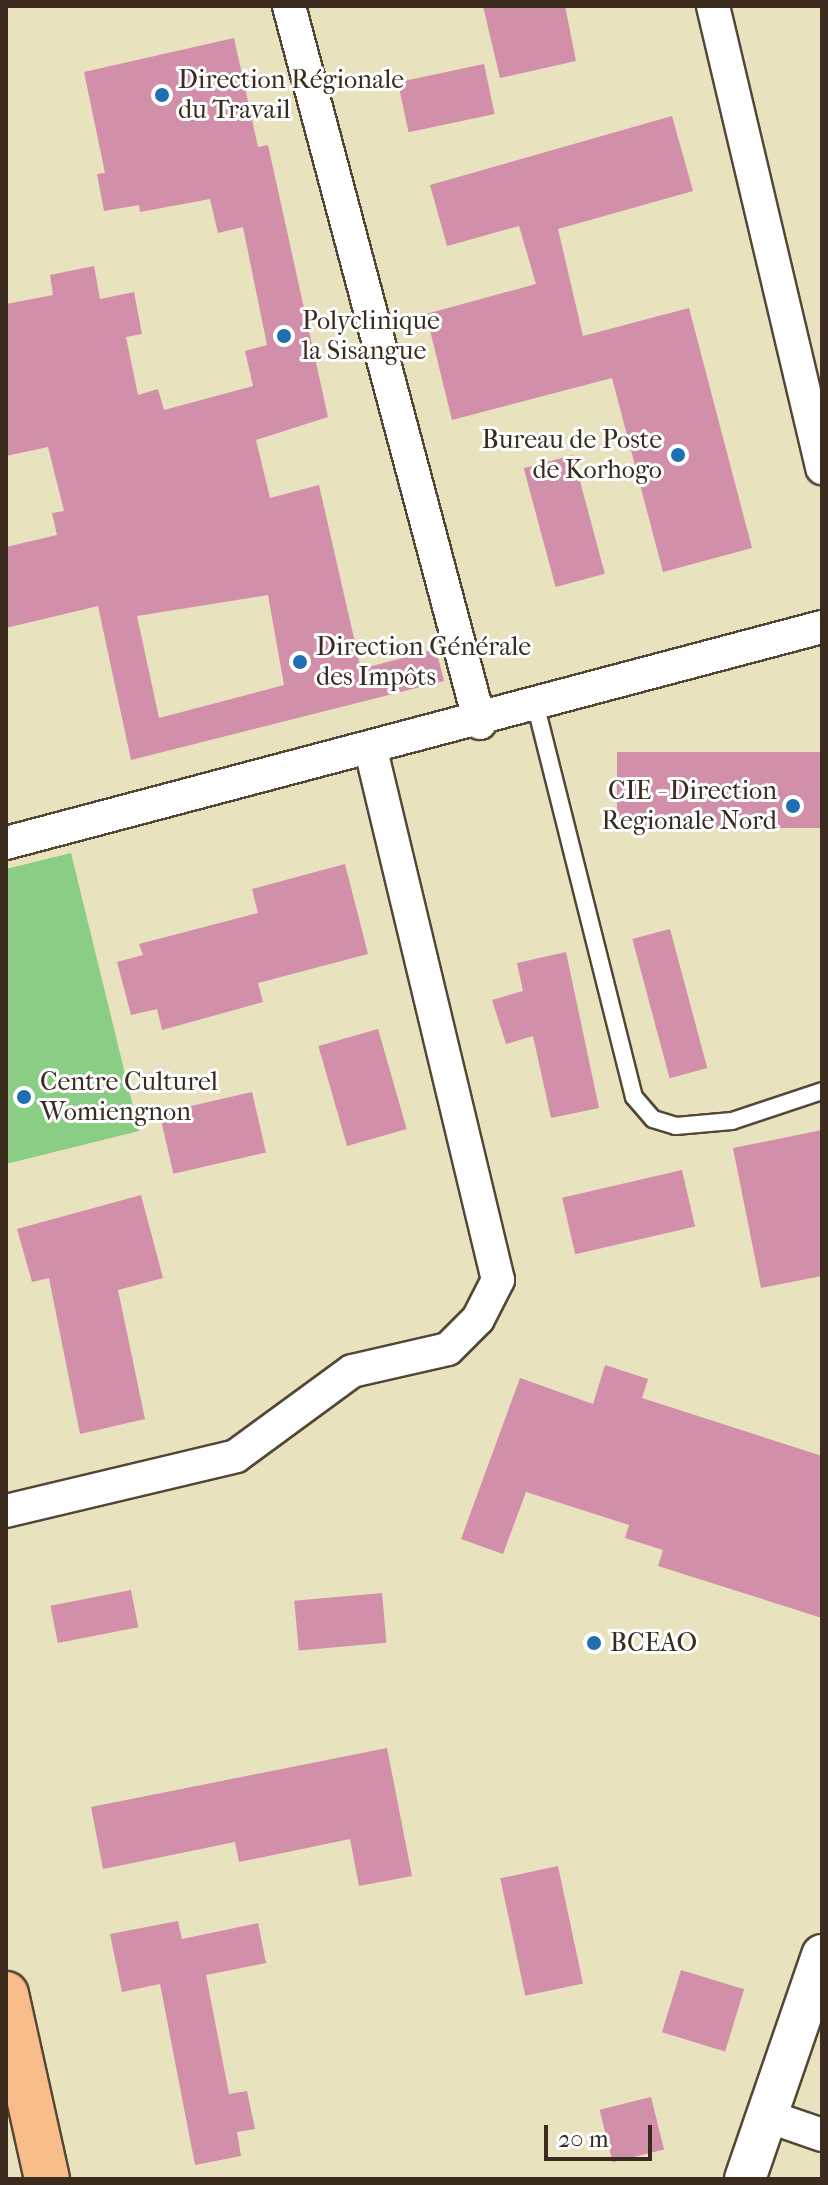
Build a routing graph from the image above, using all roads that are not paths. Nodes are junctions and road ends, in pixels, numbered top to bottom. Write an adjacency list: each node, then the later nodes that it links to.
1 (289, 6): 6 (street)
2 (713, 6): 3 (street)
3 (822, 468)
4 (822, 627): 5 (street)
5 (536, 707): 6 (street); 9 (lane)
6 (480, 723): 7 (street)
7 (371, 750): 8 (street); 10 (street)
8 (6, 843)
9 (822, 1091)
10 (6, 1511)
11 (822, 1955): 13 (street)
12 (6, 1994): 16 (main road)
13 (811, 2019): 14 (street)
14 (767, 2116): 15 (street); 17 (street)
15 (822, 2135)
16 (47, 2179)
17 (745, 2179)

